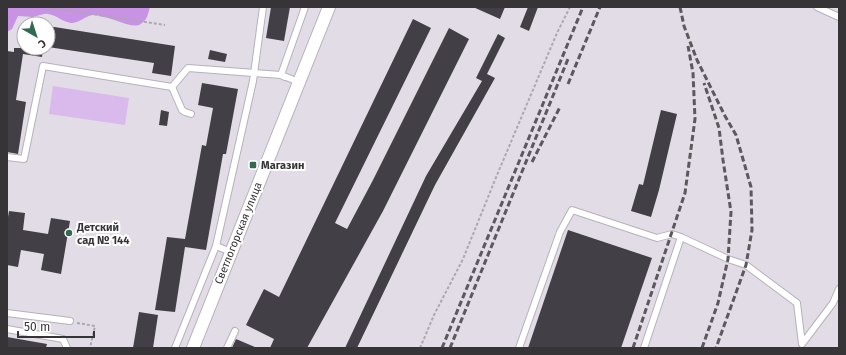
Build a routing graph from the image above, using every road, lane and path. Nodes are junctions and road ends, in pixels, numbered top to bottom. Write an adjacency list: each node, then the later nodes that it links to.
1 (45, 7): 8 (path)
2 (263, 7): 9 (lane)
3 (305, 7): 10 (lane)
4 (329, 7): 11 (street, Светлогорская улица)
5 (570, 7): 29 (path)
6 (817, 7): 7 (lane)
7 (839, 17)
8 (165, 24)
9 (254, 73): 10 (lane); 12 (lane); 16 (lane)
10 (281, 75): 11 (lane)
11 (299, 82): 17 (street, Светлогорская улица)
12 (172, 87): 13 (lane); 14 (lane)
13 (191, 114)
14 (7, 156)
15 (681, 237): 23 (lane); 30 (lane); 31 (lane)
16 (216, 246): 17 (lane); 26 (lane)
17 (231, 252): 27 (street, Светлогорская улица)
18 (839, 289): 23 (lane)
19 (7, 313): 20 (lane)
20 (70, 321): 25 (path)
21 (7, 329): 24 (lane)
22 (235, 331): 28 (lane)
23 (801, 346)
24 (67, 348)
25 (90, 348)
26 (175, 348)
27 (193, 348)
28 (227, 348)
29 (420, 348)
30 (519, 348)
31 (644, 348)

